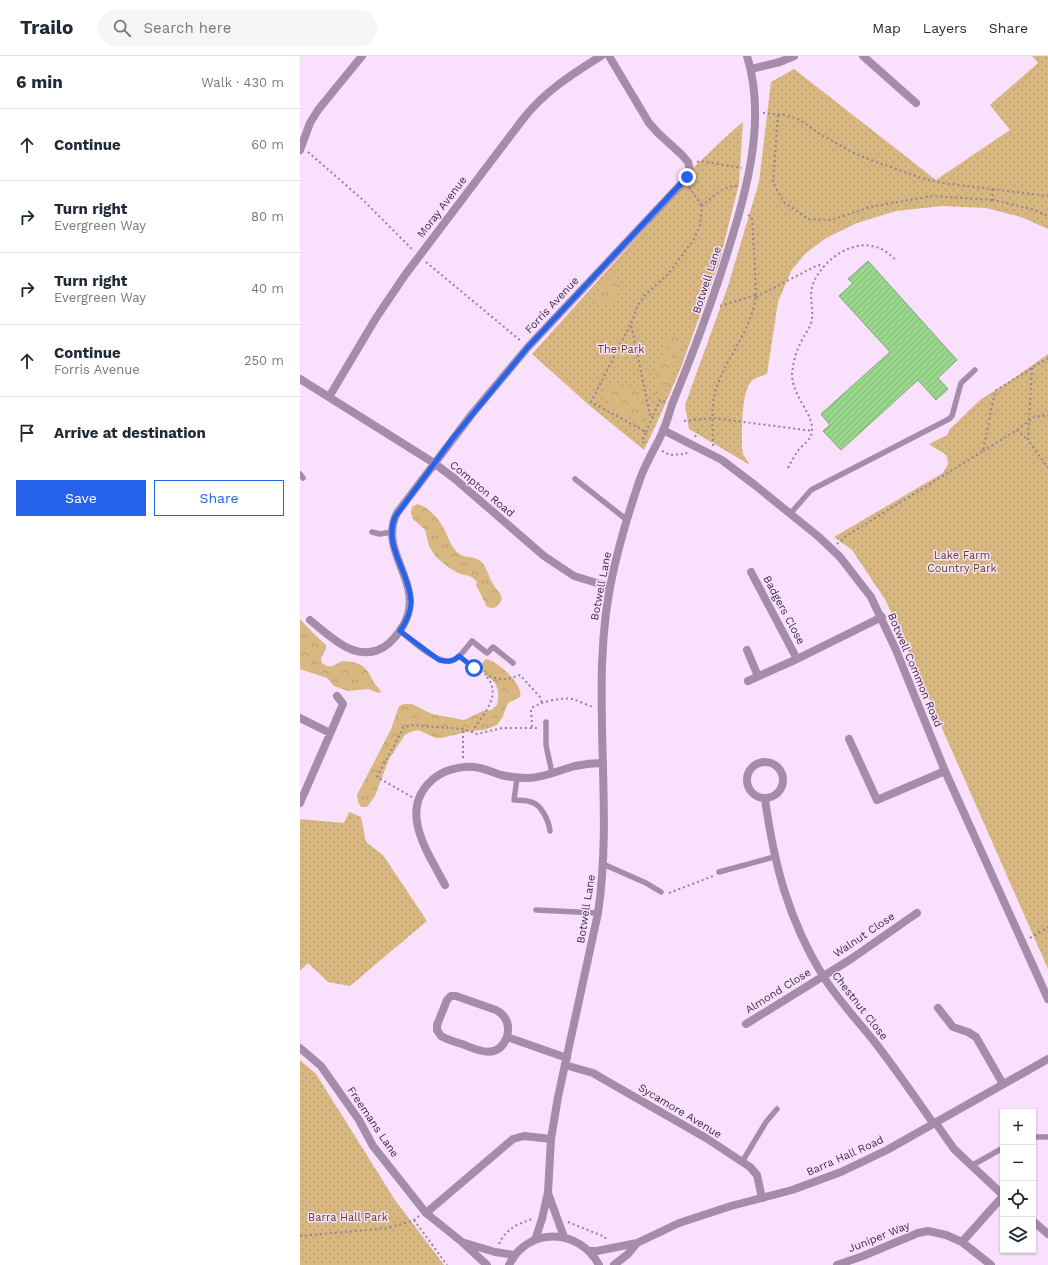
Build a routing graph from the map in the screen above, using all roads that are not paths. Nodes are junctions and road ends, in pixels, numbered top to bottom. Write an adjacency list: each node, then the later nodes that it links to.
1 (362, 56): 9 (street)
2 (601, 56): 12 (street, Moray Avenue)
3 (609, 56): 14 (street, Forris Avenue)
4 (747, 56): 7 (street, Botwell Lane)
5 (794, 56): 7 (street)
6 (863, 56): 8 (street)
7 (751, 69): 13 (street, Botwell Lane)
8 (916, 103)
9 (300, 150)
10 (975, 370): 16 (lane)
11 (300, 379): 12 (street, Compton Road)
12 (329, 397): 14 (street, Compton Road)
13 (663, 430): 16 (street, Botwell Common Road); 17 (street, Botwell Lane)
14 (434, 463): 19 (street, Forris Avenue); 21 (street, Compton Road)
15 (575, 479): 17 (lane)
16 (790, 514): 22 (street, Botwell Common Road)
17 (627, 520): 21 (street, Botwell Lane)
18 (372, 532): 19 (lane)
19 (392, 532): 24 (street)
20 (751, 572): 26 (street, Badgers Close)
21 (610, 587): 35 (street, Botwell Lane)
22 (882, 617): 26 (street, Badgers Close); 36 (street, Botwell Common Road)
23 (310, 620): 24 (street)
24 (400, 631): 27 (lane)
25 (747, 650): 28 (street)
26 (797, 659): 28 (street, Badgers Close)
27 (514, 663)
28 (758, 676): 29 (street, Badgers Close)
29 (748, 681)
30 (337, 696): 33 (street)
31 (300, 718): 33 (street)
32 (546, 722): 37 (lane)
33 (330, 733): 40 (street)
34 (849, 739): 36 (street)
35 (603, 763): 37 (street); 43 (street, Botwell Lane)
36 (945, 771): 51 (street, Botwell Common Road)
37 (552, 773): 38 (street)
38 (517, 778): 41 (lane); 45 (street)
39 (765, 799): 39 (street); 42 (street, Chestnut Close)
40 (300, 803)
41 (550, 831)
42 (774, 858): 44 (lane); 50 (street, Chestnut Close)
43 (604, 864): 46 (lane); 48 (street, Botwell Lane)
44 (719, 872)
45 (445, 885)
46 (661, 892)
47 (536, 910): 48 (lane)
48 (598, 912): 57 (street, Botwell Lane)
49 (917, 913): 50 (street, Walnut Close)
50 (823, 976): 53 (street, Almond Close); 60 (street, Chestnut Close)
51 (1048, 999)
52 (938, 1008): 58 (street)
53 (746, 1024)
54 (507, 1037): 54 (street); 57 (street, Sycamore Avenue)
55 (300, 1048): 71 (street, Freemans Lane)
56 (1048, 1059): 58 (street, Barra Hall Road)
57 (566, 1062): 63 (street, Botwell Lane); 65 (street, Sycamore Avenue)
58 (1003, 1084): 60 (street, Barra Hall Road)
59 (777, 1109): 65 (lane)
60 (934, 1123): 66 (street, Chestnut Close); 69 (street, Barra Hall Road)
61 (1048, 1137): 62 (lane)
62 (1036, 1138)
63 (551, 1139): 67 (street, Botwell Lane); 71 (street)
64 (1000, 1150): 66 (lane)
65 (742, 1162): 69 (street, Sycamore Avenue)
66 (971, 1166): 68 (street, Chestnut Close)
67 (548, 1192): 74 (street, Botwell Lane); 75 (street, Botwell Lane)
68 (1000, 1193)
69 (762, 1198): 78 (street, Barra Hall Road)
70 (1000, 1199): 77 (street)
71 (426, 1213): 76 (street, Freemans Lane)
72 (1036, 1224): 73 (street)
73 (1048, 1234)
74 (564, 1237): 75 (street); 79 (street)
75 (535, 1240): 80 (street)
76 (462, 1242): 80 (street, Freemans Lane); 82 (street, Freemans Lane)
77 (962, 1242): 81 (street, Juniper Way); 86 (street, Juniper Way)
78 (637, 1243): 79 (street, Barra Hall Road); 85 (street, Barra Hall Road)
79 (589, 1251): 84 (street)
80 (515, 1254): 83 (street)
81 (987, 1264)
82 (487, 1265)
83 (509, 1265)
84 (599, 1265)
85 (614, 1265)
86 (837, 1265)

